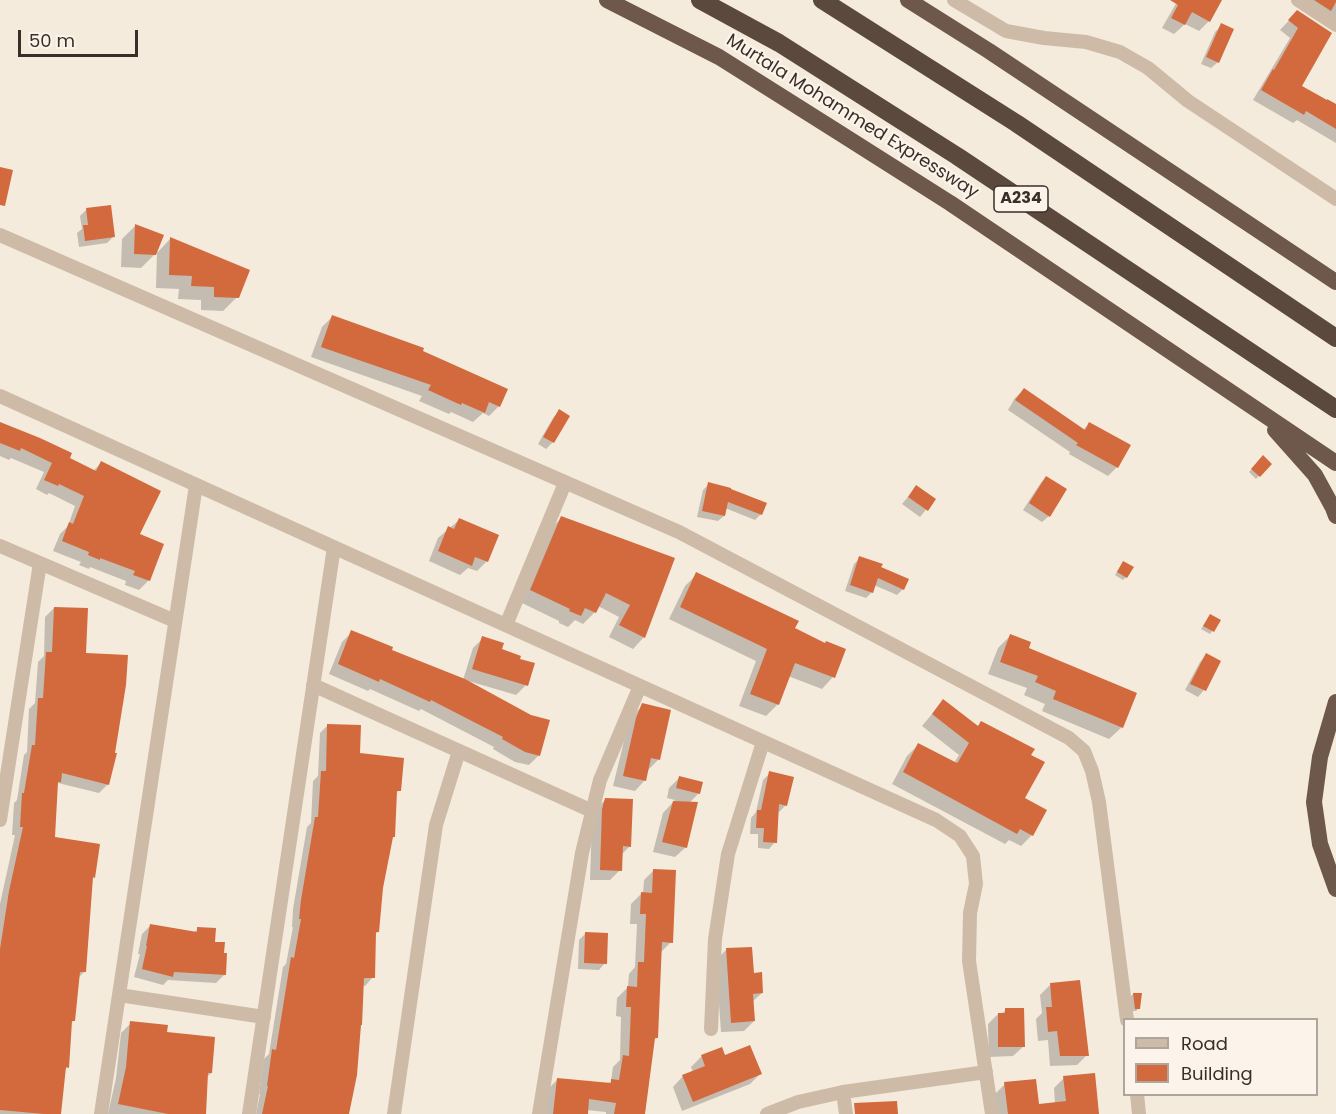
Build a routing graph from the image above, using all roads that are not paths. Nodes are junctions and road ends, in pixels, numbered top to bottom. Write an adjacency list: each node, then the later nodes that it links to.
1 (607, 0): 14 (highway, Murtala Mohammed Expressway)
2 (700, 0): 16 (highway, Murtala Mohammed Expressway / A234)
3 (822, 0): 13 (highway)
4 (908, 0): 10 (highway)
5 (954, 0): 8 (street)
6 (1298, 0): 7 (street)
7 (1336, 25)
8 (1336, 199)
9 (0, 235): 18 (street)
10 (1277, 241): 11 (highway); 12 (highway)
11 (1336, 272)
12 (1336, 282)
13 (1336, 338)
14 (1229, 390): 17 (highway, Murtala Mohammed Expressway); 20 (highway)
15 (0, 396): 19 (street)
16 (1336, 409)
17 (1336, 463)
18 (565, 483): 25 (street); 36 (street)
19 (196, 485): 22 (street); 24 (street)
20 (1336, 516)
21 (0, 546): 23 (street)
22 (334, 547): 25 (street); 26 (street)
23 (40, 563): 24 (street); 32 (street)
24 (175, 621): 34 (street)
25 (506, 625): 27 (street)
26 (314, 685): 30 (street); 35 (street)
27 (640, 686): 29 (street); 31 (street)
28 (1336, 702): 33 (highway)
29 (763, 742): 37 (street); 38 (street)
30 (459, 750): 31 (street); 43 (street)
31 (592, 811): 44 (street)
32 (0, 820)
33 (1336, 889)
34 (119, 995): 35 (street); 41 (street)
35 (264, 1017): 42 (street)
36 (1127, 1018)
37 (711, 1029)
38 (986, 1072): 39 (street); 47 (street)
39 (843, 1092): 45 (street); 46 (street)
40 (1137, 1096): 48 (street)
41 (101, 1114)
42 (249, 1114)
43 (394, 1114)
44 (539, 1114)
45 (767, 1114)
46 (846, 1114)
47 (992, 1114)
48 (1139, 1114)

